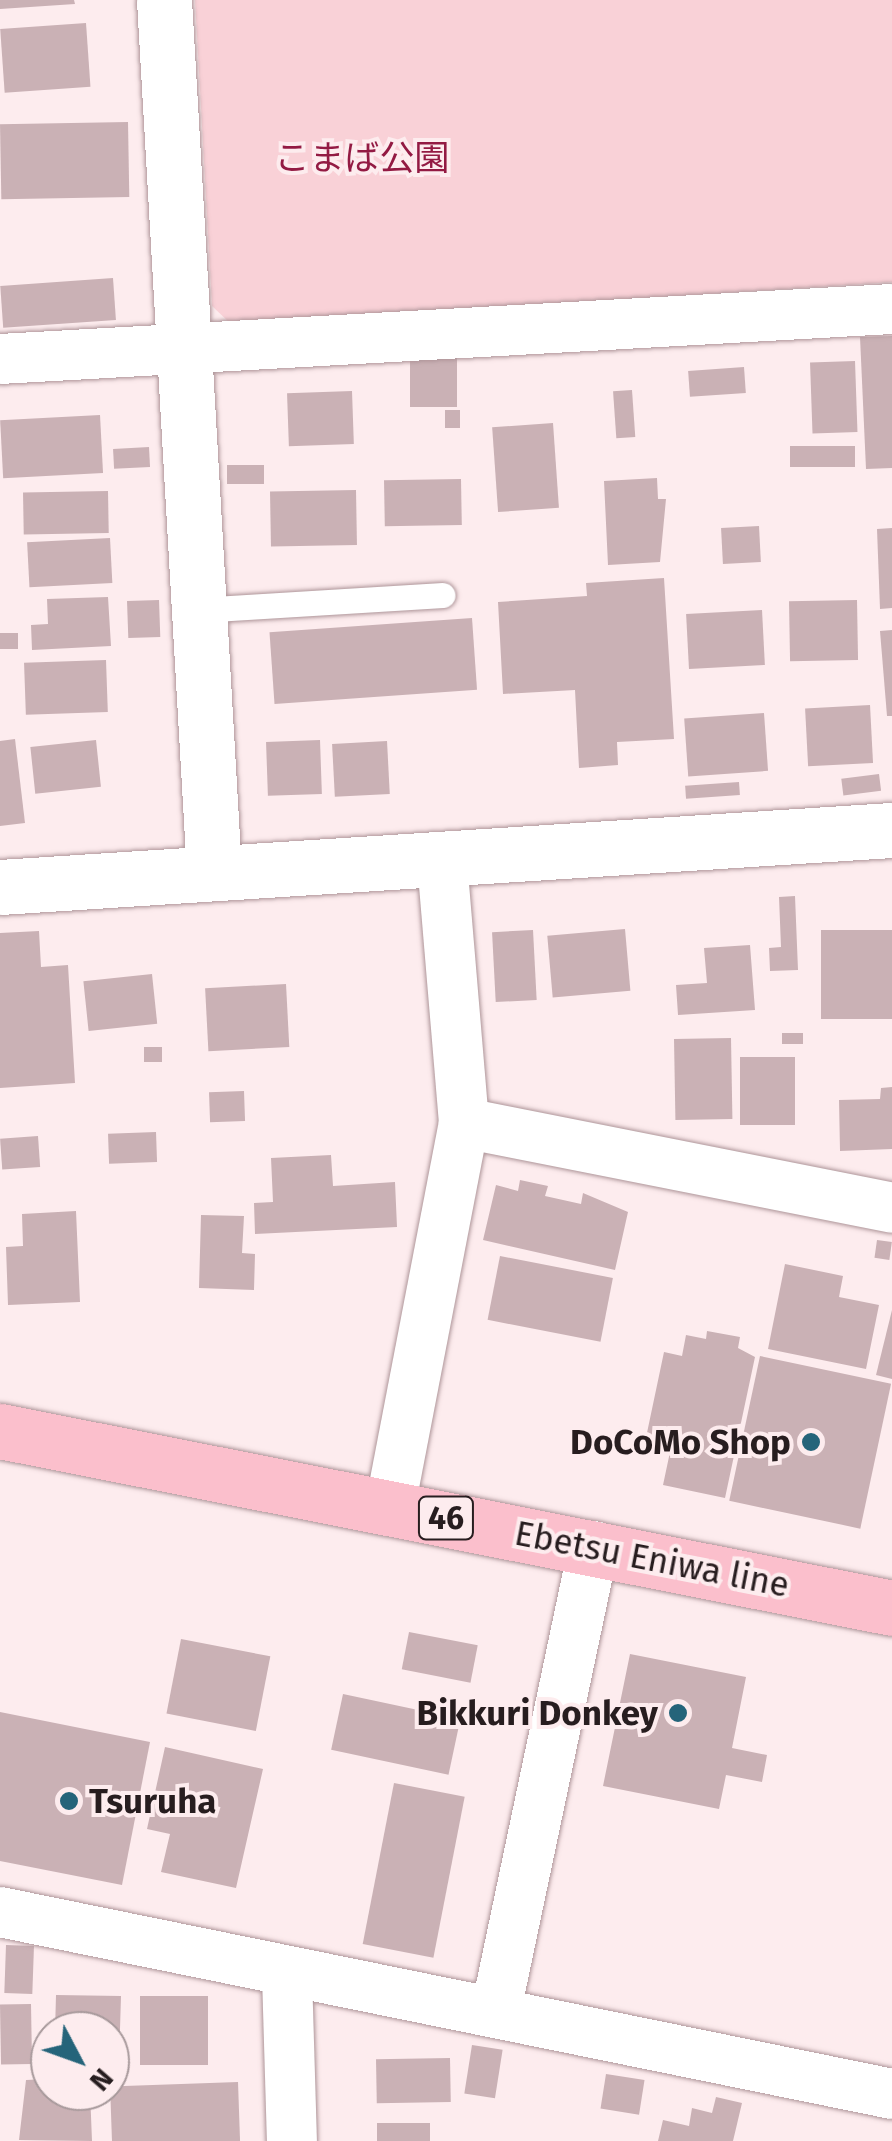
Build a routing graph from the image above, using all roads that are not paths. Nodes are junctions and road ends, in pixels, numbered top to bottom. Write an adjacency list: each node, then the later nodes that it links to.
1 (164, 0): 3 (street)
2 (892, 309): 3 (street)
3 (182, 348): 4 (street); 6 (street)
4 (0, 359)
5 (443, 595): 6 (lane)
6 (198, 610): 9 (street)
7 (892, 830): 8 (street)
8 (442, 859): 9 (street); 11 (street)
9 (214, 873): 10 (street)
10 (0, 887)
11 (464, 1123): 12 (street); 14 (street)
12 (892, 1208)
13 (0, 1431): 14 (main road, Ebetsu Eniwa line / 46)
14 (390, 1508): 15 (main road, Ebetsu Eniwa line / 46)
15 (594, 1546): 16 (main road, Ebetsu Eniwa line / 46); 19 (street)
16 (892, 1608)
17 (0, 1912): 18 (street)
18 (286, 1976): 19 (street); 21 (street)
19 (496, 2010): 20 (street)
20 (892, 2094)
21 (292, 2141)

